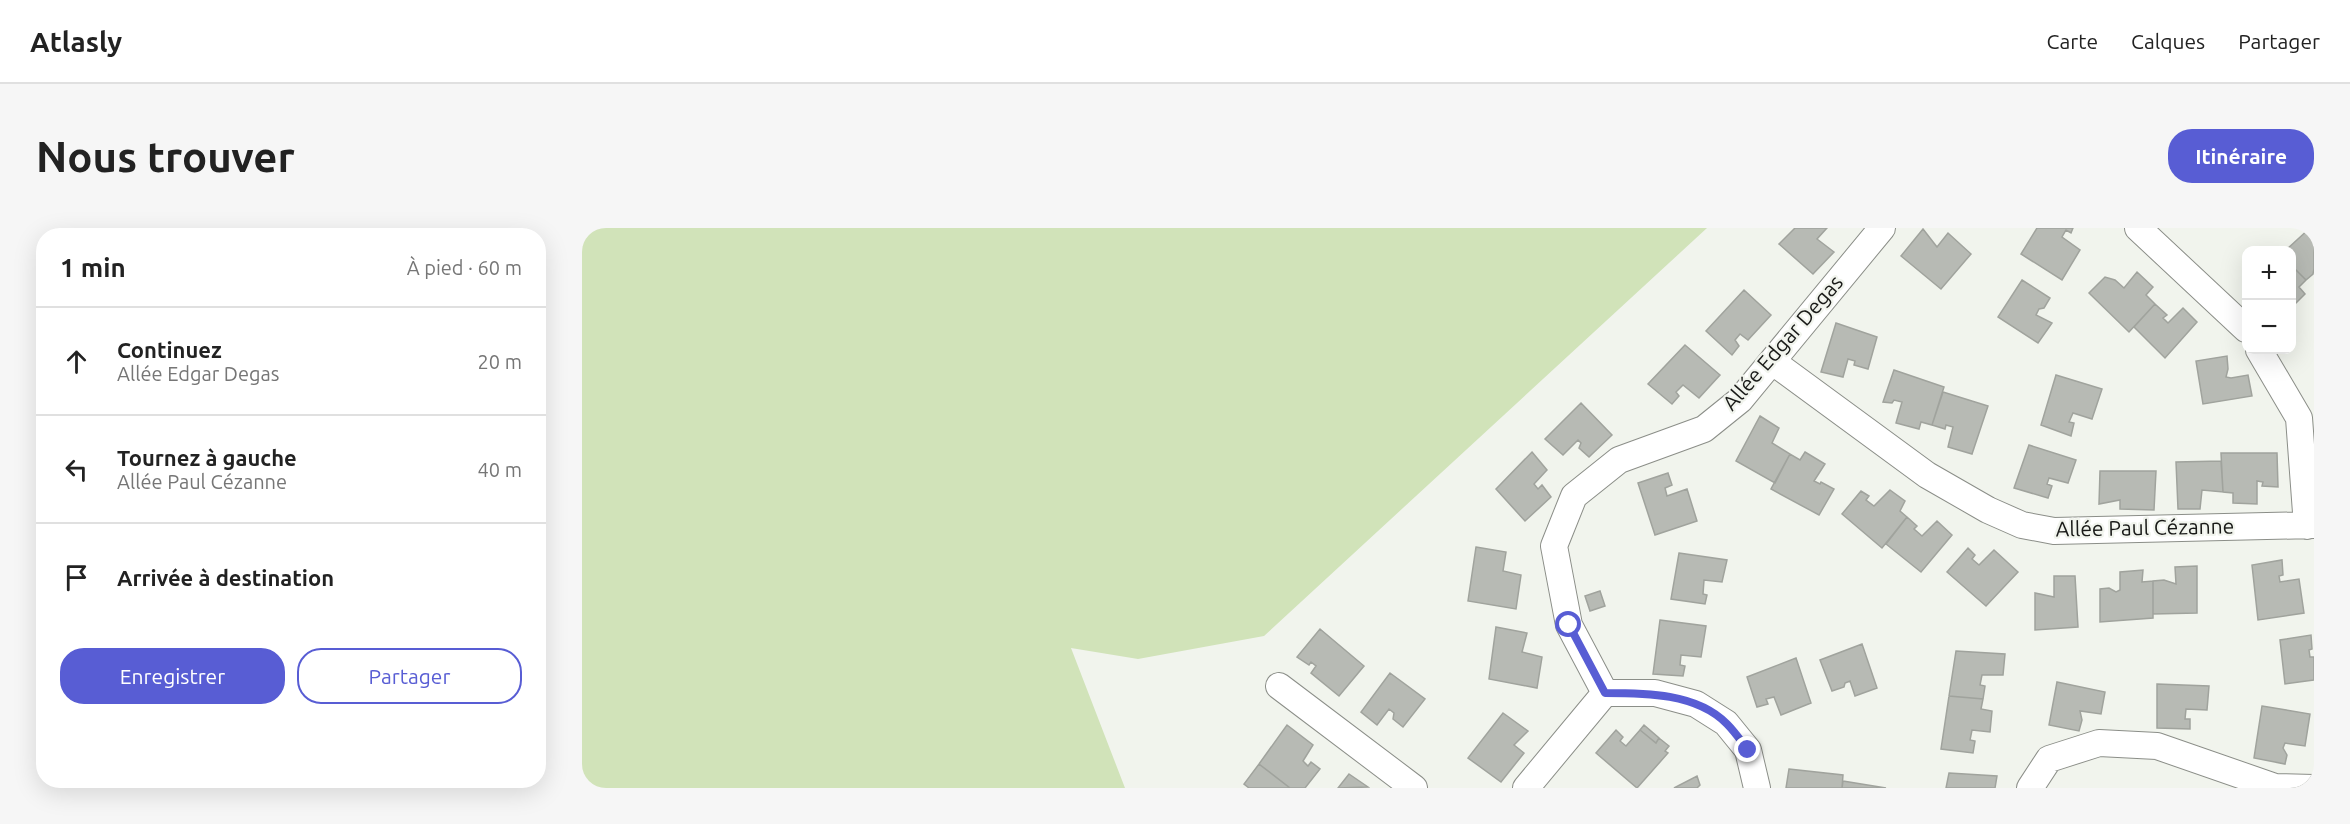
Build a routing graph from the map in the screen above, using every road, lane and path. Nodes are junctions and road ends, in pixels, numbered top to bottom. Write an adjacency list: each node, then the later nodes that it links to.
1 (1882, 228): 5 (street, Allée Edgar Degas)
2 (2138, 228): 3 (street)
3 (2242, 324)
4 (2261, 354): 6 (street)
5 (1773, 362): 6 (street, Allée Paul Cézanne); 8 (street, Allée Edgar Degas)
6 (2311, 525)
7 (1279, 686): 9 (street)
8 (1605, 693): 10 (street); 11 (street)
9 (1414, 788)
10 (1526, 788)
11 (1757, 788)
12 (2030, 788): 13 (street)
13 (2314, 788)

